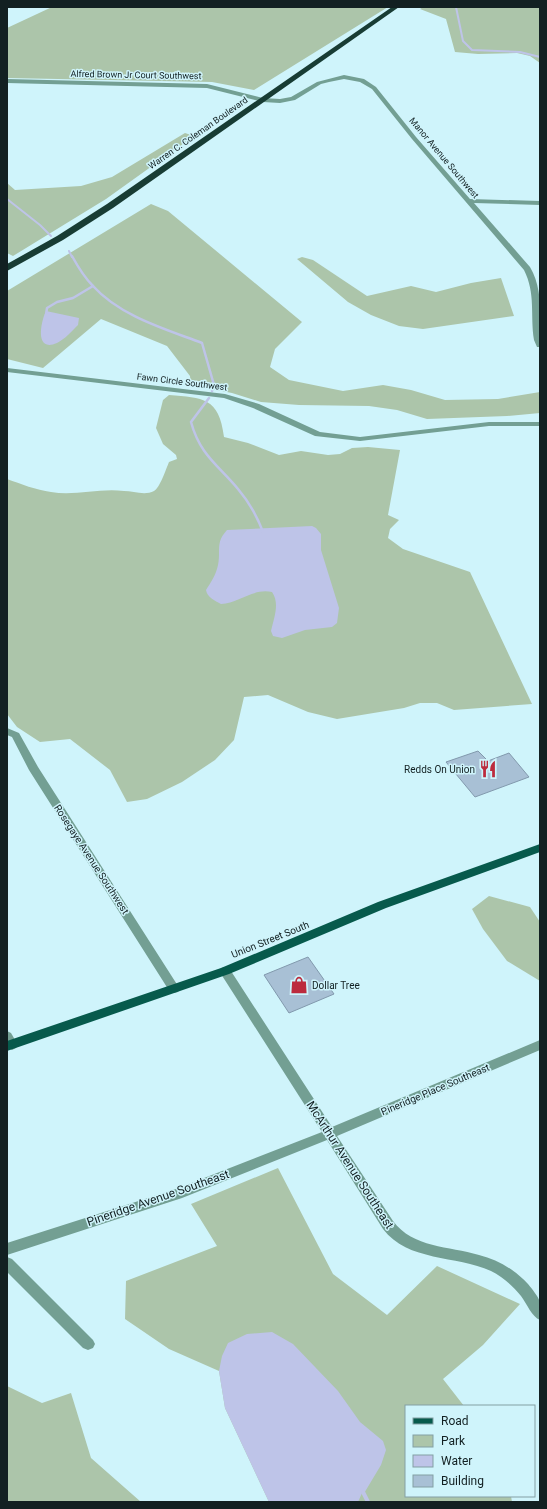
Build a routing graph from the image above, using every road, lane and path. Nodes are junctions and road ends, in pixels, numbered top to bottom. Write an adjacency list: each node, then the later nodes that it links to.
1 (396, 7): 3 (highway, Warren C. Coleman Boulevard)
2 (7, 81): 3 (street, Alfred Brown Jr Court Southwest)
3 (263, 100): 4 (street, Manor Avenue Southwest); 6 (highway, Warren C. Coleman Boulevard)
4 (468, 201): 5 (street); 7 (street, Manor Avenue Southwest)
5 (540, 202)
6 (9, 266)
7 (540, 346)
8 (7, 370): 9 (street, Fawn Circle Southwest)
9 (540, 424)
10 (8, 731): 13 (street, Rosegaye Avenue Southwest)
11 (540, 848): 12 (main road, Union Street South)
12 (225, 971): 13 (main road, Union Street South); 16 (street, McArthur Avenue Southeast)
13 (174, 988): 14 (main road, Union Street South)
14 (9, 1042)
15 (540, 1045): 16 (street, Pineridge Place Southeast)
16 (329, 1134): 17 (street, Pineridge Avenue Southeast); 19 (street, McArthur Avenue Southeast)
17 (7, 1249)
18 (7, 1263): 20 (street)
19 (539, 1311)
20 (88, 1344)

